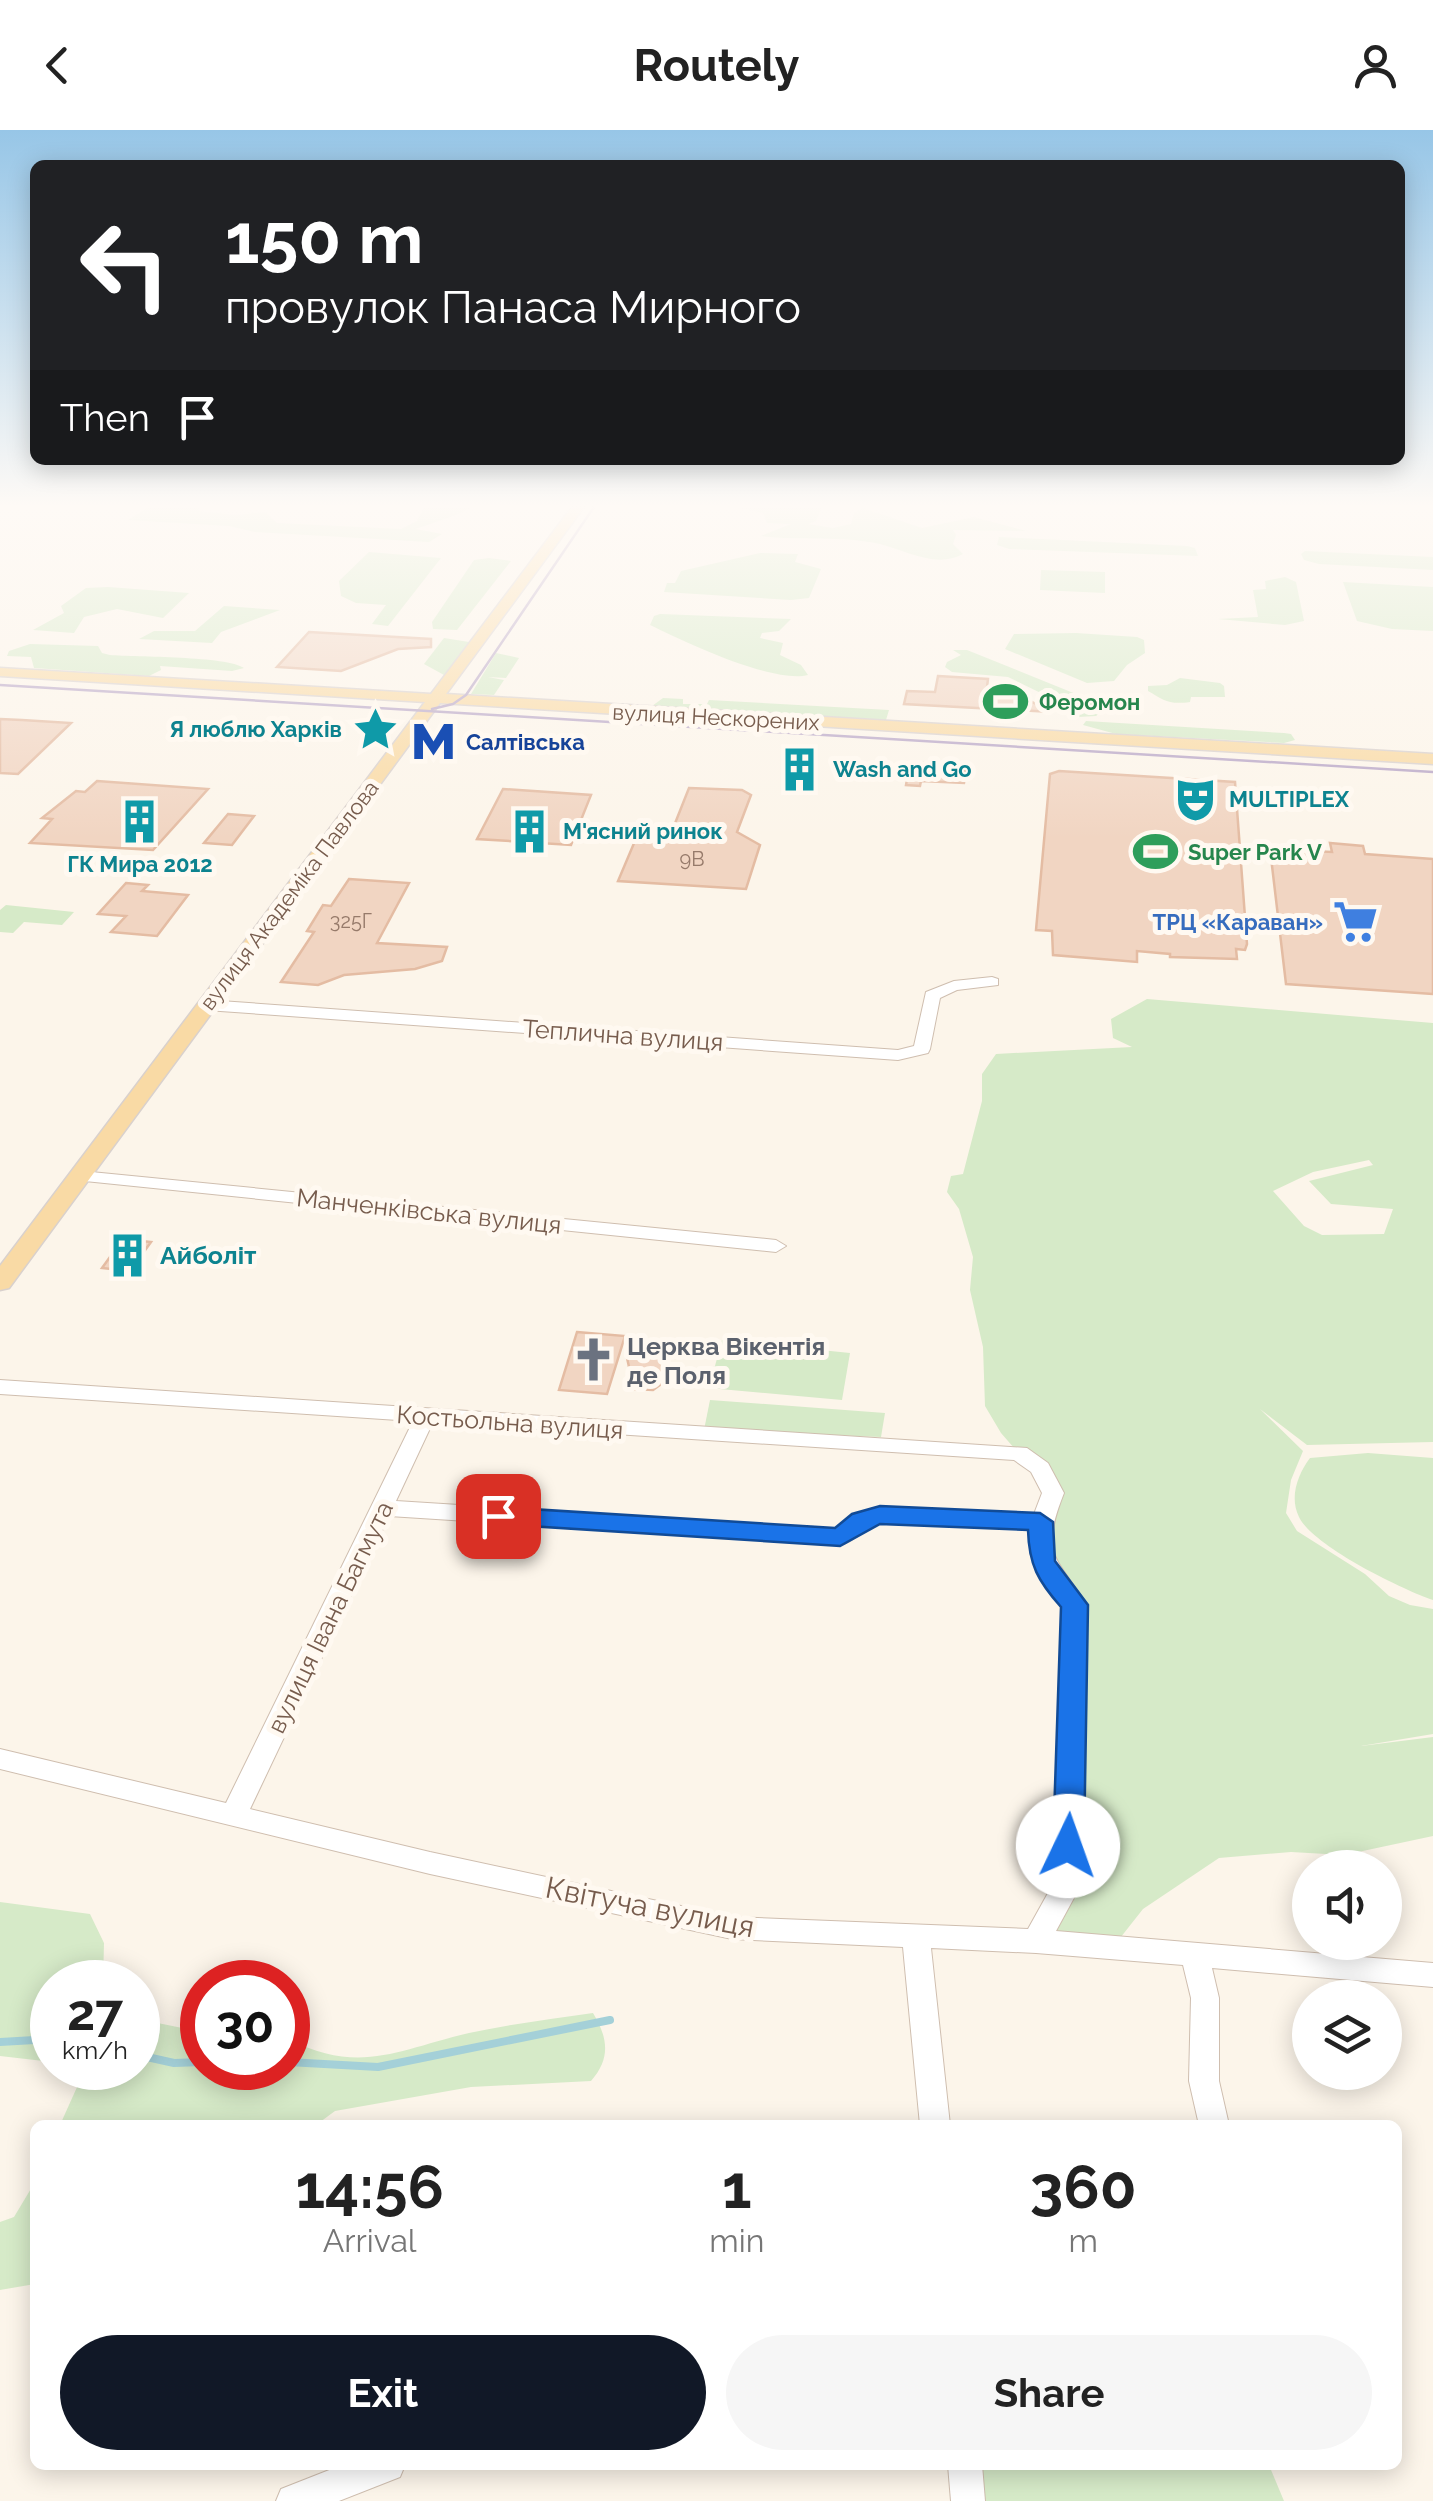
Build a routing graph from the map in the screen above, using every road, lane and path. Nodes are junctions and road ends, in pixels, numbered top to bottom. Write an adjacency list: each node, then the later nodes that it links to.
1 (496, 618): 3 (main road, вулиця Академіка Павлова)
2 (0, 672): 3 (main road, вулиця Нескорених)
3 (435, 700): 4 (main road, вулиця Нескорених); 6 (main road, вулиця Академіка Павлова)
4 (1433, 759)
5 (992, 982): 6 (street, Теплична вулиця)
6 (206, 1004): 7 (main road, вулиця Академіка Павлова)
7 (81, 1176): 8 (street, Манченківська вулиця); 9 (main road, вулиця Академіка Павлова)
8 (776, 1246)
9 (0, 1282)
10 (0, 1386): 11 (street, Костьольна вулиця)
11 (425, 1416): 12 (street, вулиця Івана Багмута); 13 (street, Костьольна вулиця)
12 (384, 1508): 13 (street); 15 (street, вулиця Івана Багмута)
13 (1040, 1522): 17 (street)
14 (0, 1759): 15 (street, Квітуча вулиця)
15 (233, 1817): 16 (street, Квітуча вулиця)
16 (916, 1935): 17 (street, Квітуча вулиця); 20 (street)
17 (1036, 1941): 18 (street, Квітуча вулиця)
18 (1194, 1954): 19 (street, Квітуча вулиця); 21 (street)
19 (1433, 1974)
20 (934, 2120)
21 (1213, 2120)
22 (375, 2470): 24 (street)
23 (965, 2470): 25 (street)
24 (293, 2501)
25 (968, 2501)

